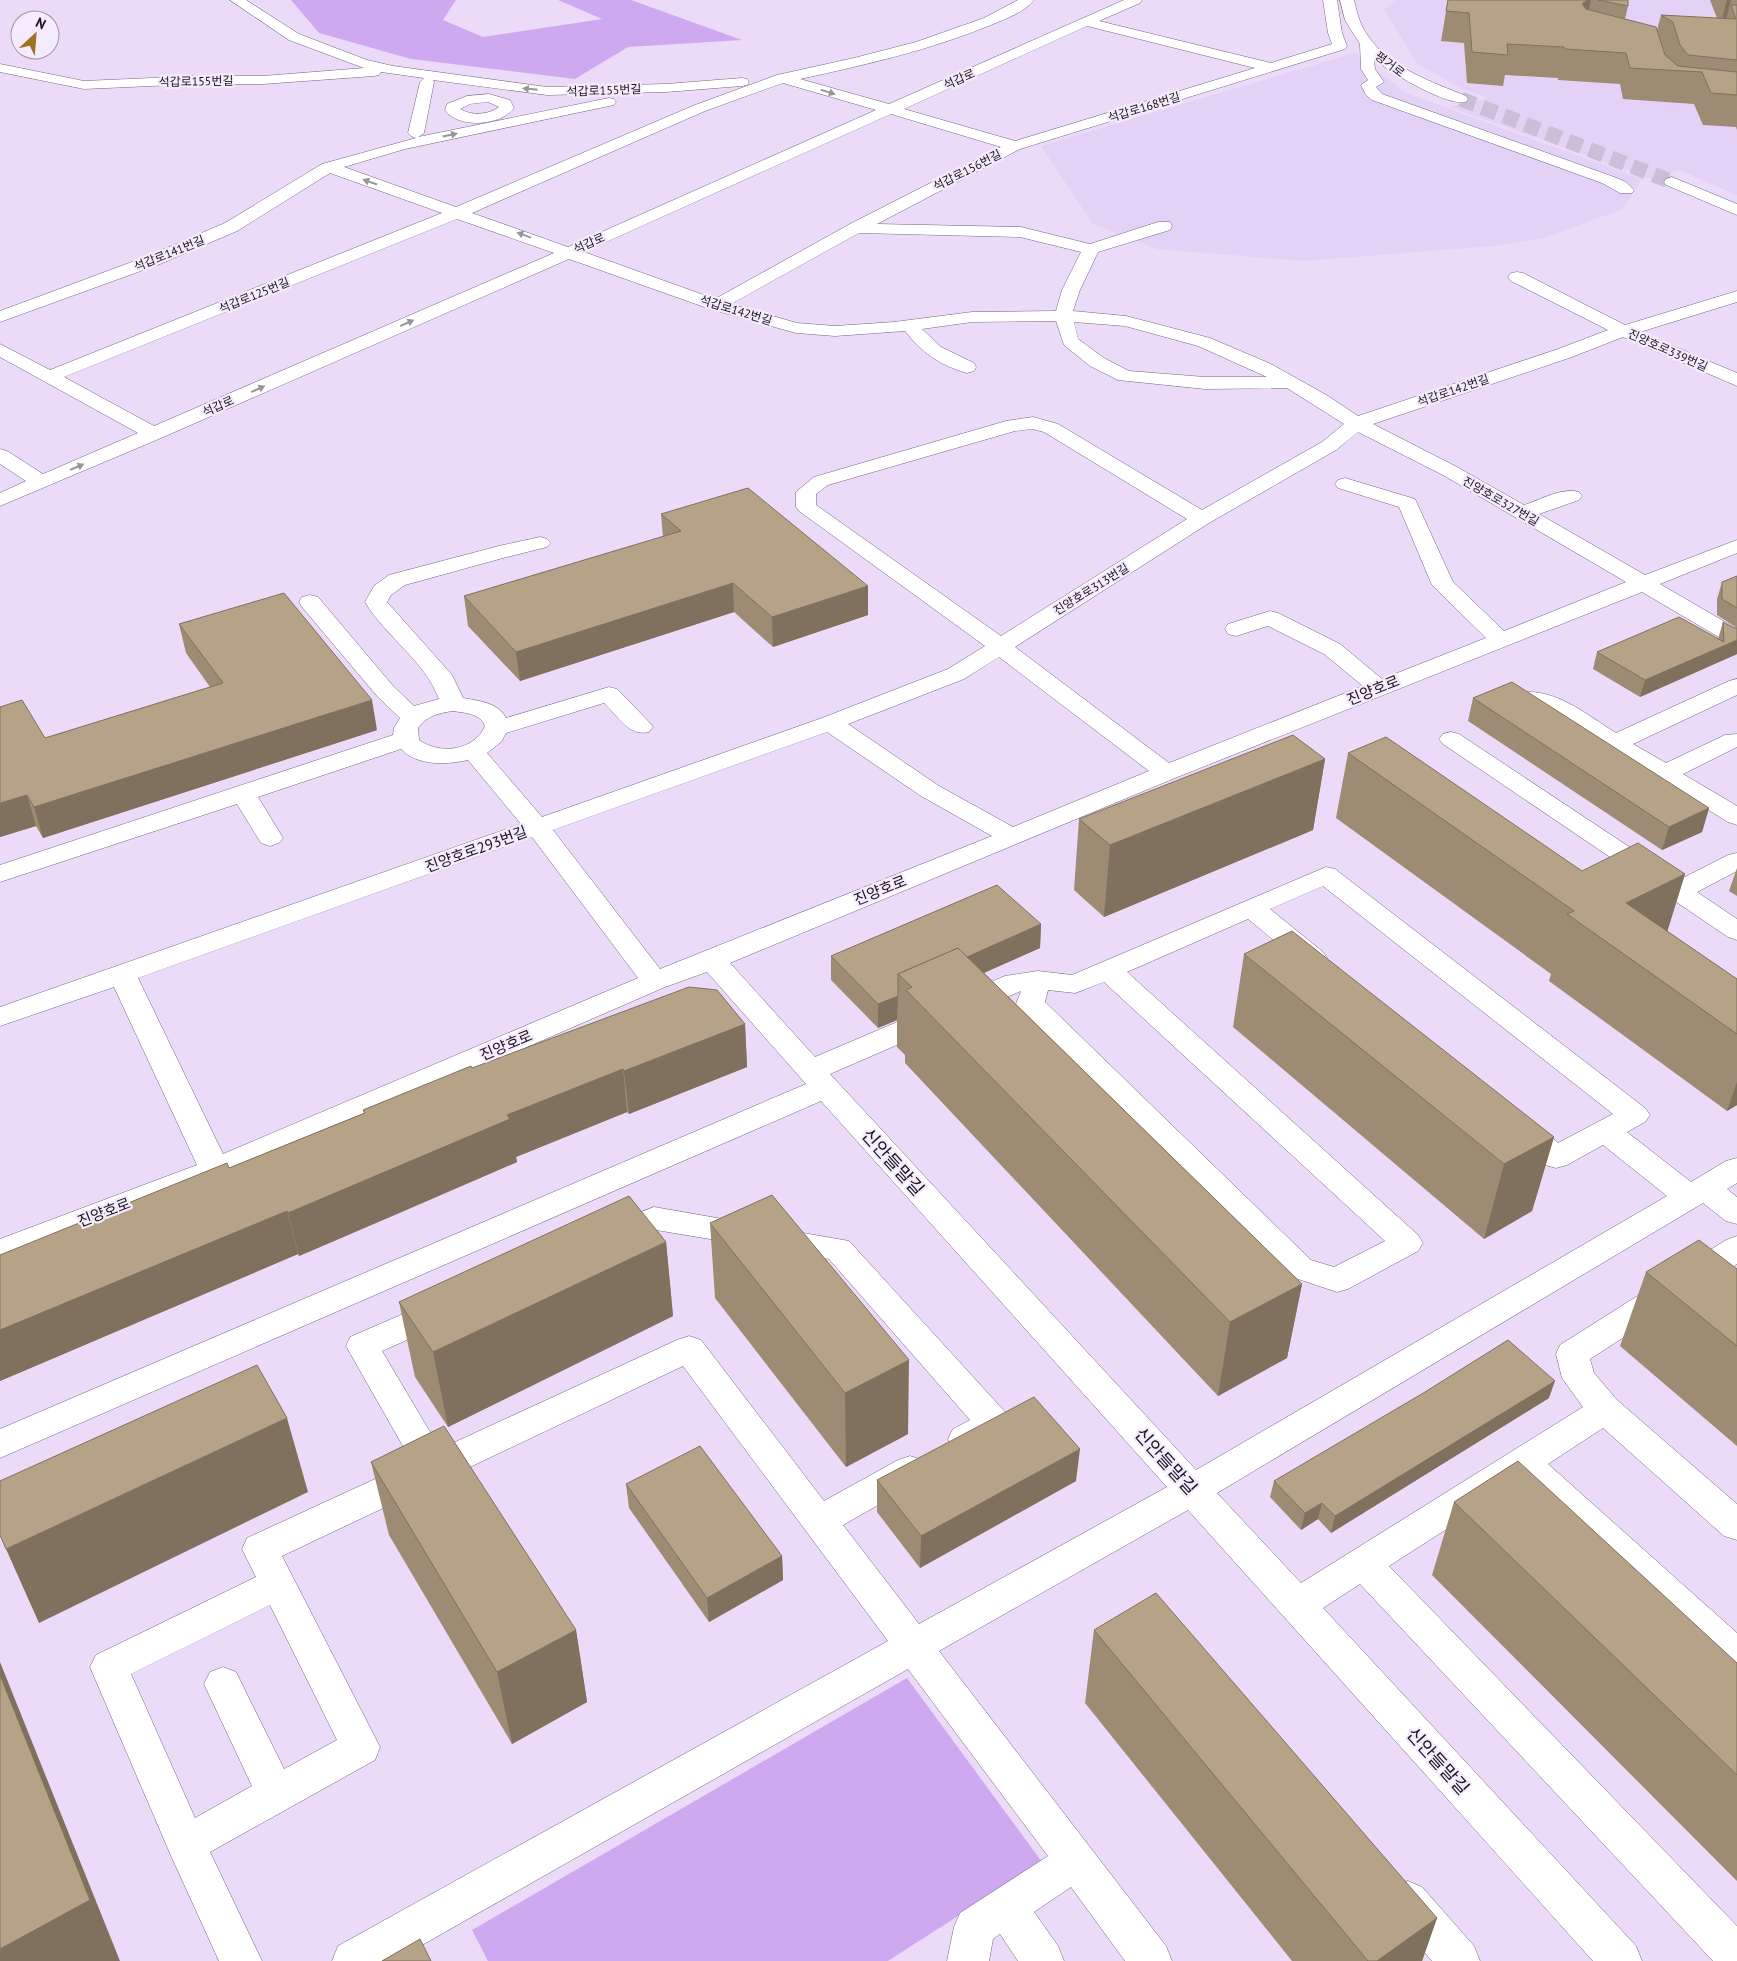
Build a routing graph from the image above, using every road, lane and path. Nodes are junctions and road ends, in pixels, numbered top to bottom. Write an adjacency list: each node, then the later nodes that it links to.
1 (236, 0): 10 (street, 석갑로155번길)
2 (1027, 0): 11 (street, 석갑로155번길)
3 (1135, 0): 6 (street, 석갑로)
4 (1330, 0): 9 (street, 석갑로168번길)
5 (1347, 0): 7 (street, 평거로)
6 (1086, 22): 9 (street); 17 (street, 석갑로)
7 (1366, 45): 13 (street); 13 (street, 평거로)
8 (0, 68): 10 (street, 석갑로155번길)
9 (1273, 68): 21 (street, 석갑로168번길)
10 (393, 70): 12 (street); 14 (street, 석갑로155번길, one-way to 10)
11 (782, 78): 14 (street, 석갑로155번길); 17 (street, 석갑로155번길, one-way to 17); 26 (street, 석갑로155번길)
12 (427, 82): 15 (street); 19 (street)
13 (1377, 82): 24 (street)
14 (666, 88): 16 (street); 20 (street, 석갑로155번길, one-way to 14)
15 (467, 100): 16 (street); 18 (street)
16 (517, 104): 18 (street)
17 (889, 110): 21 (street, 석갑로156번길); 30 (street, 석갑로)
18 (460, 115): 19 (street)
19 (416, 133): 20 (street)
20 (402, 145): 22 (street, 석갑로141번길)
21 (1015, 146): 28 (street, 석갑로156번길)
22 (328, 167): 26 (street, one-way to 22); 35 (street, 석갑로141번길)
23 (1672, 182): 25 (street)
24 (1626, 190)
25 (1737, 210)
26 (459, 212): 30 (street, one-way to 26); 40 (street, 석갑로125번길)
27 (1164, 226): 29 (street)
28 (856, 228): 29 (street, 석갑로156번길); 33 (street, 석갑로156번길)
29 (1091, 249): 34 (street)
30 (570, 251): 33 (street, 석갑로142번길); 44 (street, 석갑로, one-way to 30)
31 (1517, 277): 37 (street)
32 (1737, 296): 37 (street, 진양호로339번길)
33 (716, 304): 36 (street, 석갑로142번길)
34 (1063, 316): 36 (street, 석갑로142번길); 42 (street, 석갑로142번길); 42 (street)
35 (0, 317)
36 (910, 325): 39 (street)
37 (1623, 331): 41 (street, 진양호로339번길); 43 (street, 석갑로142번길)
38 (0, 350): 40 (street)
39 (967, 367)
40 (49, 377): 44 (street)
41 (1737, 380)
42 (1290, 382): 43 (street, 석갑로142번길)
43 (1356, 423): 50 (street, 진양호로327번길); 51 (street, 진양호로313번길)
44 (154, 434): 46 (street, 석갑로, one-way to 44)
45 (0, 455): 46 (street)
46 (41, 482): 49 (street, 석갑로)
47 (1345, 484): 58 (street)
48 (1572, 496): 50 (street)
49 (0, 500)
50 (1522, 513): 54 (street, 진양호로327번길)
51 (1202, 519): 59 (street, 진양호로313번길); 59 (street)
52 (540, 543): 63 (street)
53 (1737, 546): 54 (street, 진양호로)
54 (1643, 584): 57 (street, 진양호로327번길); 58 (street, 진양호로)
55 (310, 602): 66 (street)
56 (1236, 629): 61 (street)
57 (1737, 638)
58 (1500, 639): 61 (street, 진양호로)
59 (1001, 646): 64 (street, 진양호로313번길); 72 (street)
60 (1737, 686): 70 (street)
61 (1379, 688): 72 (street, 진양호로)
62 (1521, 699): 70 (street)
63 (452, 704): 66 (street); 67 (street)
64 (830, 723): 76 (street, 진양호로293번길); 77 (street)
65 (641, 727): 67 (street)
66 (409, 728): 71 (street); 74 (street)
67 (497, 728): 71 (street)
68 (1451, 739): 81 (street)
69 (1734, 740): 73 (street)
70 (1615, 743): 73 (street)
71 (473, 751): 76 (street)
72 (1166, 773): 77 (street, 진양호로)
73 (1665, 773): 75 (street)
74 (243, 793): 78 (street); 80 (street)
75 (1733, 810)
76 (538, 827): 86 (street, 진양호로293번길); 89 (street)
77 (1011, 836): 84 (street, 진양호로)
78 (270, 838)
79 (1737, 860): 81 (street)
80 (0, 874)
81 (1678, 891): 83 (street)
82 (1252, 908): 85 (street); 87 (street); 93 (street)
83 (1737, 930)
84 (712, 960): 89 (street, 진양호로); 91 (street, 신안들말길)
85 (1108, 970): 88 (street); 88 (street)
86 (122, 974): 90 (street, 진양호로293번길); 95 (street)
87 (1335, 976)
88 (1038, 980): 91 (street)
89 (655, 981): 95 (street, 진양호로)
90 (0, 1016)
91 (818, 1079): 105 (street); 108 (street, 신안들말길)
92 (1503, 1113): 93 (street)
93 (1606, 1130): 96 (street)
94 (1737, 1169): 96 (street)
95 (215, 1170): 100 (street, 진양호로)
96 (1697, 1193): 97 (street); 108 (street)
97 (1737, 1213)
98 (590, 1246): 109 (street)
99 (1737, 1248): 101 (street)
100 (0, 1252)
101 (1697, 1272): 102 (street); 104 (street)
102 (1724, 1294)
103 (462, 1302): 107 (street)
104 (1605, 1410): 106 (street); 110 (street)
105 (0, 1444)
106 (1522, 1463): 111 (street); 115 (street)
107 (433, 1468): 109 (street); 112 (street)
108 (1192, 1490): 113 (street, 신안들말길); 114 (street)
109 (819, 1521): 114 (street)
110 (1737, 1525)
111 (1363, 1563): 113 (street); 122 (street)
112 (278, 1584): 117 (street); 118 (street)
113 (1297, 1605): 129 (street, 신안들말길)
114 (915, 1646): 119 (street); 124 (street)
115 (1737, 1656)
116 (222, 1684): 117 (street)
117 (276, 1794): 118 (street)
118 (186, 1844): 123 (street)
119 (1074, 1862): 121 (street); 127 (street)
120 (1389, 1879): 128 (street)
121 (1006, 1907): 125 (street); 126 (street)
122 (1737, 1956)
123 (241, 1961)
124 (353, 1961)
125 (968, 1961)
126 (1043, 1961)
127 (1151, 1961)
128 (1459, 1961)
129 (1621, 1961)

